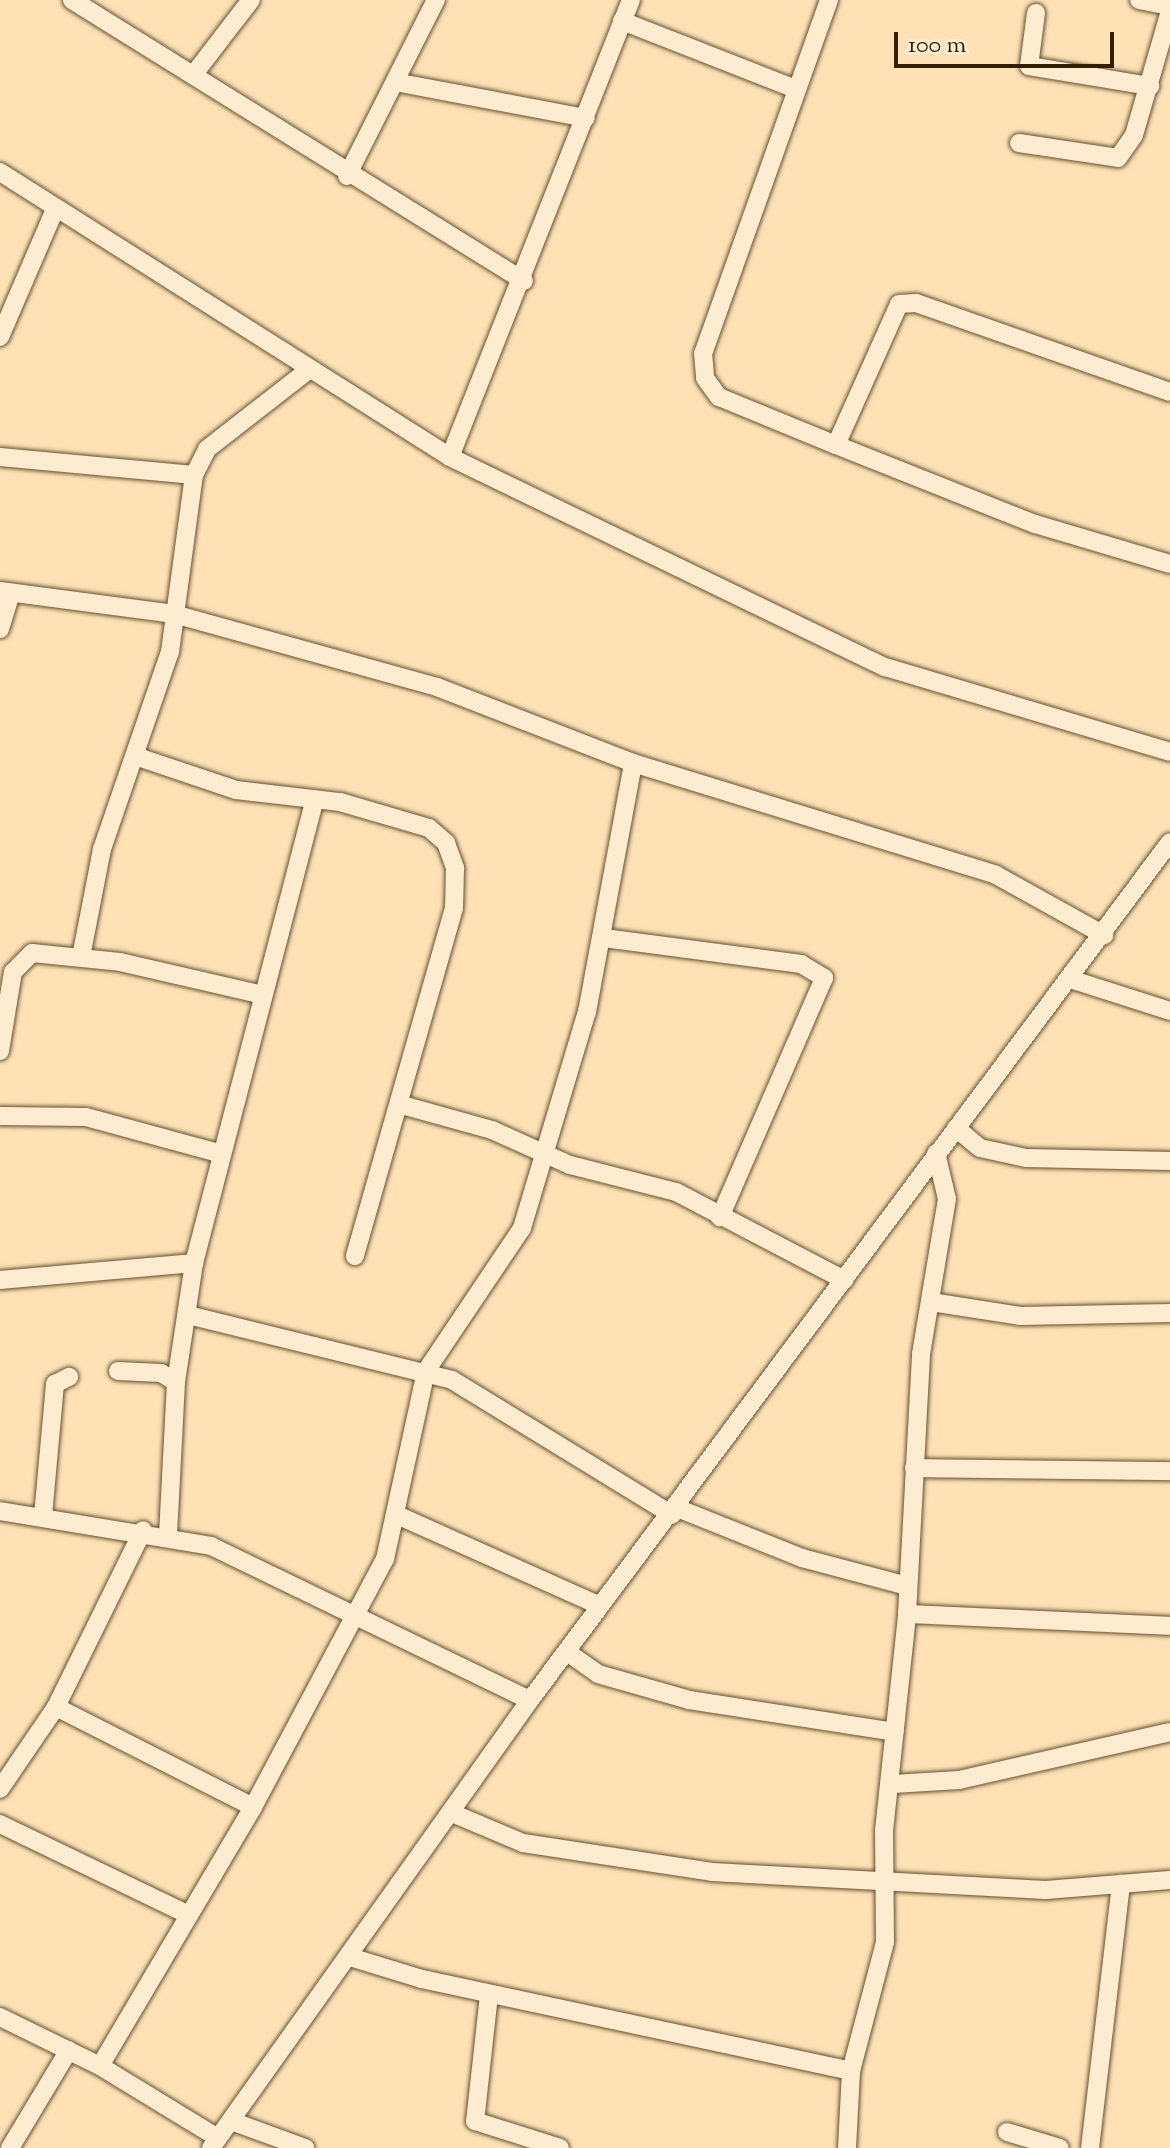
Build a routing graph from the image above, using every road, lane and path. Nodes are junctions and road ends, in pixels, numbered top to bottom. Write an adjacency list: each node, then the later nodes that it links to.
1 (72, 0): 10 (street)
2 (251, 0): 10 (street)
3 (436, 0): 11 (street)
4 (631, 0): 9 (street)
5 (829, 0): 13 (street)
6 (1139, 0): 7 (street)
7 (1170, 8): 12 (street)
8 (1036, 13): 12 (street)
9 (622, 21): 13 (street); 14 (street)
10 (194, 74): 17 (street)
11 (395, 82): 14 (street); 17 (street)
12 (1150, 86): 15 (street)
13 (793, 88): 23 (street)
14 (586, 118): 19 (street)
15 (1019, 143)
16 (0, 172): 18 (street)
17 (347, 176): 19 (street)
18 (55, 209): 20 (street); 21 (street)
19 (524, 281): 25 (street)
20 (0, 337)
21 (306, 372): 25 (street); 26 (street)
22 (1170, 392): 23 (street)
23 (836, 445): 27 (street)
24 (0, 457): 26 (street)
25 (450, 457): 31 (street)
26 (194, 475): 29 (street)
27 (1170, 564)
28 (5, 592): 29 (street); 30 (street)
29 (174, 614): 32 (street); 33 (street)
30 (0, 629)
31 (1170, 752)
32 (135, 756): 34 (street); 38 (street)
33 (633, 763): 36 (street); 37 (street)
34 (315, 800): 40 (street); 43 (street)
35 (1170, 842): 36 (street)
36 (1104, 935): 39 (street)
37 (604, 938): 48 (street); 50 (street)
38 (81, 957): 40 (street); 42 (street)
39 (1073, 980): 41 (street); 45 (street)
40 (263, 995): 47 (street)
41 (1170, 1011)
42 (0, 1051)
43 (402, 1105): 48 (street); 51 (street)
44 (0, 1116): 47 (street)
45 (956, 1128): 46 (street); 49 (street)
46 (936, 1153): 54 (street); 55 (street)
47 (222, 1154): 52 (street)
48 (544, 1155): 50 (street); 59 (street)
49 (1170, 1161)
50 (720, 1217): 54 (street)
51 (355, 1256)
52 (194, 1263): 53 (street); 57 (street)
53 (0, 1280)
54 (844, 1280): 65 (street)
55 (931, 1302): 56 (street); 62 (street)
56 (1170, 1313)
57 (188, 1315): 59 (street); 61 (street)
58 (118, 1371): 61 (street)
59 (426, 1371): 65 (street); 66 (street)
60 (69, 1377): 67 (street)
61 (176, 1382): 69 (street)
62 (914, 1468): 63 (street); 70 (street)
63 (1170, 1471)
64 (0, 1511): 67 (street)
65 (674, 1511): 70 (street); 71 (street)
66 (397, 1515): 71 (street); 72 (street)
67 (43, 1516): 68 (street)
68 (143, 1530): 69 (street); 77 (street)
69 (168, 1535): 72 (street)
70 (907, 1586): 73 (street)
71 (600, 1606): 75 (street)
72 (355, 1614): 76 (street); 82 (street)
73 (907, 1614): 74 (street); 78 (street)
74 (1170, 1626)
75 (567, 1652): 76 (street); 78 (street)
76 (530, 1700): 83 (street)
77 (56, 1707): 81 (street); 82 (street)
78 (895, 1732): 80 (street)
79 (1170, 1732): 80 (street)
80 (893, 1784): 86 (street)
81 (0, 1789)
82 (253, 1807): 88 (street)
83 (452, 1813): 86 (street); 89 (street)
84 (0, 1824): 88 (street)
85 (1170, 1880): 87 (street)
86 (886, 1881): 87 (street); 94 (street)
87 (1121, 1884): 103 (street)
88 (189, 1915): 93 (street)
89 (350, 1957): 90 (street); 95 (street)
90 (489, 1995): 94 (street); 100 (street)
91 (0, 2017): 92 (street)
92 (69, 2050): 93 (street); 98 (street)
93 (100, 2066): 97 (street)
94 (851, 2071): 101 (street)
95 (234, 2122): 97 (street); 99 (street)
96 (1007, 2132): 102 (street)
97 (214, 2143)
98 (10, 2148)
99 (305, 2148)
100 (560, 2148)
101 (847, 2148)
102 (1060, 2148)
103 (1090, 2148)

